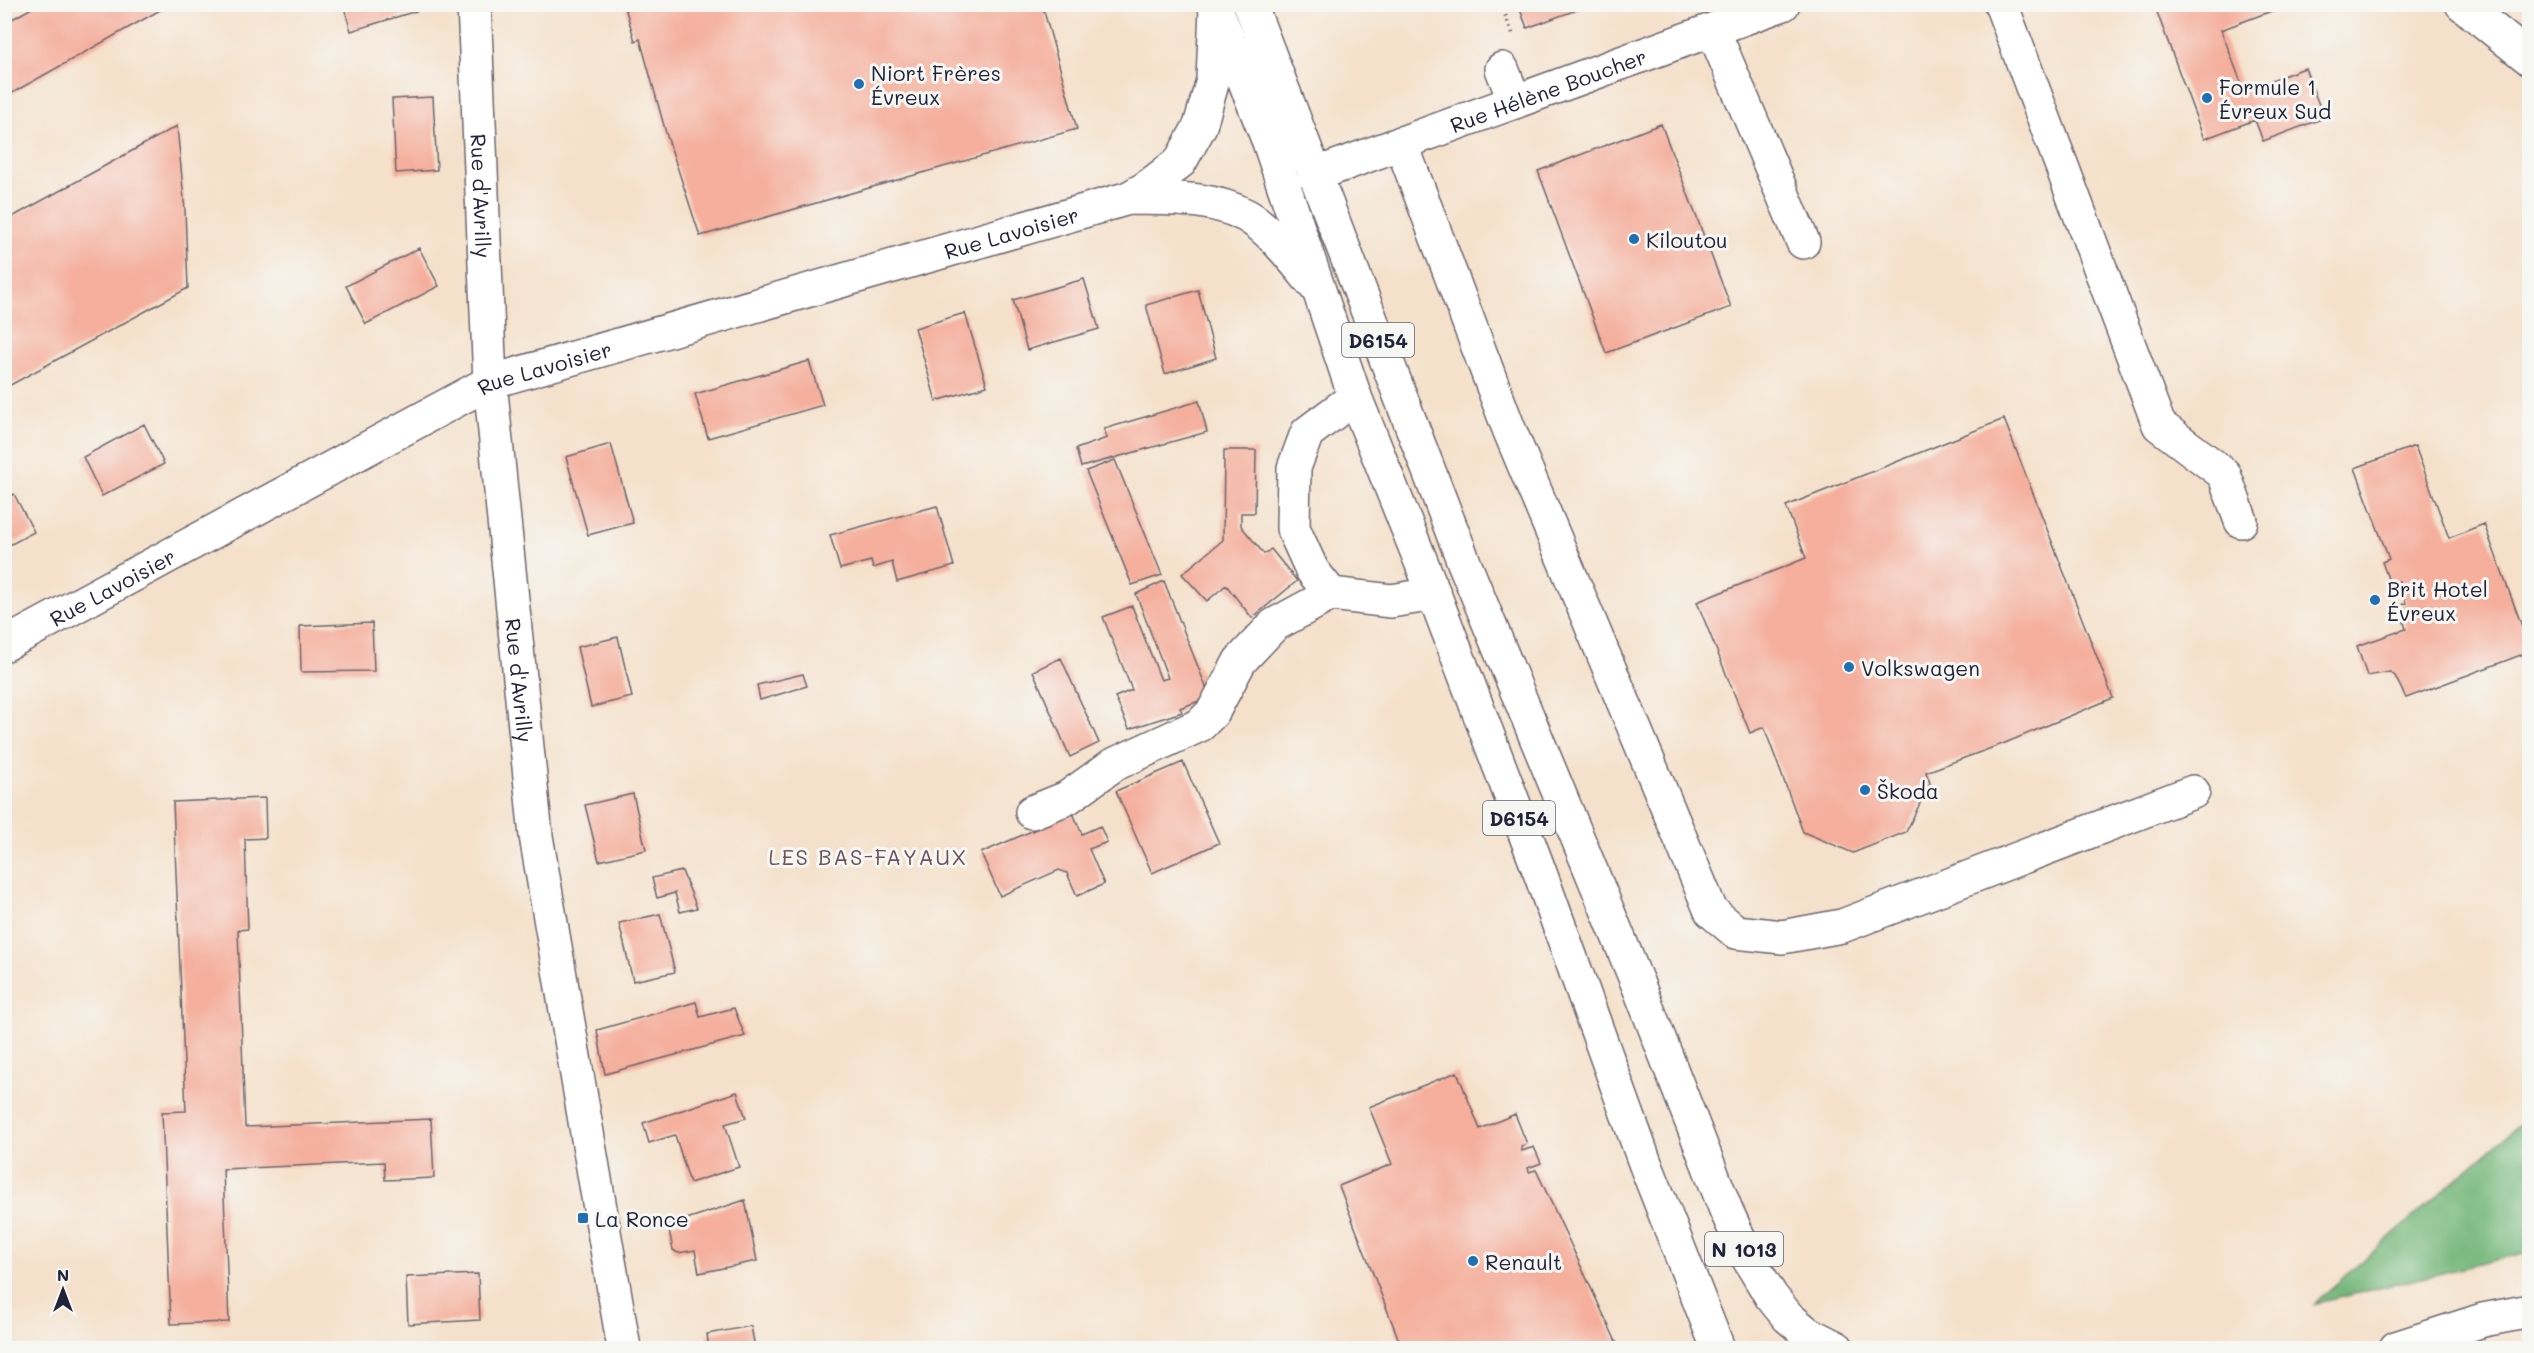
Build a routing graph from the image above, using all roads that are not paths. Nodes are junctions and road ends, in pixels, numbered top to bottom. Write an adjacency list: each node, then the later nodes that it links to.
1 (474, 4): 16 (main road, Rue d'Avrilly)
2 (1250, 4): 12 (main road, D6154)
3 (1783, 4): 7 (main road, Rue Hélène Boucher)
4 (2001, 4): 18 (main road)
5 (2462, 4): 8 (main road)
6 (1215, 7): 13 (main road, Rue Lavoisier); 15 (main road, D6154)
7 (1713, 30): 10 (main road, Rue Hélène Boucher); 14 (main road)
8 (2529, 58)
9 (1502, 69): 10 (main road)
10 (1515, 102): 11 (main road, Rue Hélène Boucher)
11 (1401, 143): 12 (main road, Rue Hélène Boucher); 22 (main road)
12 (1314, 175): 24 (main road, D6154)
13 (1129, 198): 15 (main road, Rue Lavoisier); 16 (main road, Rue Lavoisier)
14 (1803, 242)
15 (1317, 288): 17 (main road, D6154)
16 (490, 382): 21 (main road, Rue Lavoisier); 26 (main road, Rue d'Avrilly)
17 (1355, 397): 19 (main road); 20 (main road, D6154)
18 (2241, 521)
19 (1331, 594): 20 (main road); 23 (main road)
20 (1434, 594): 27 (main road, D6154)
21 (4, 645)
22 (2193, 792)
23 (1032, 812)
24 (1691, 1120): 28 (main road, N 1013)
25 (2529, 1311): 29 (main road)
26 (624, 1348)
27 (1718, 1348)
28 (1837, 1348)
29 (2396, 1348)

